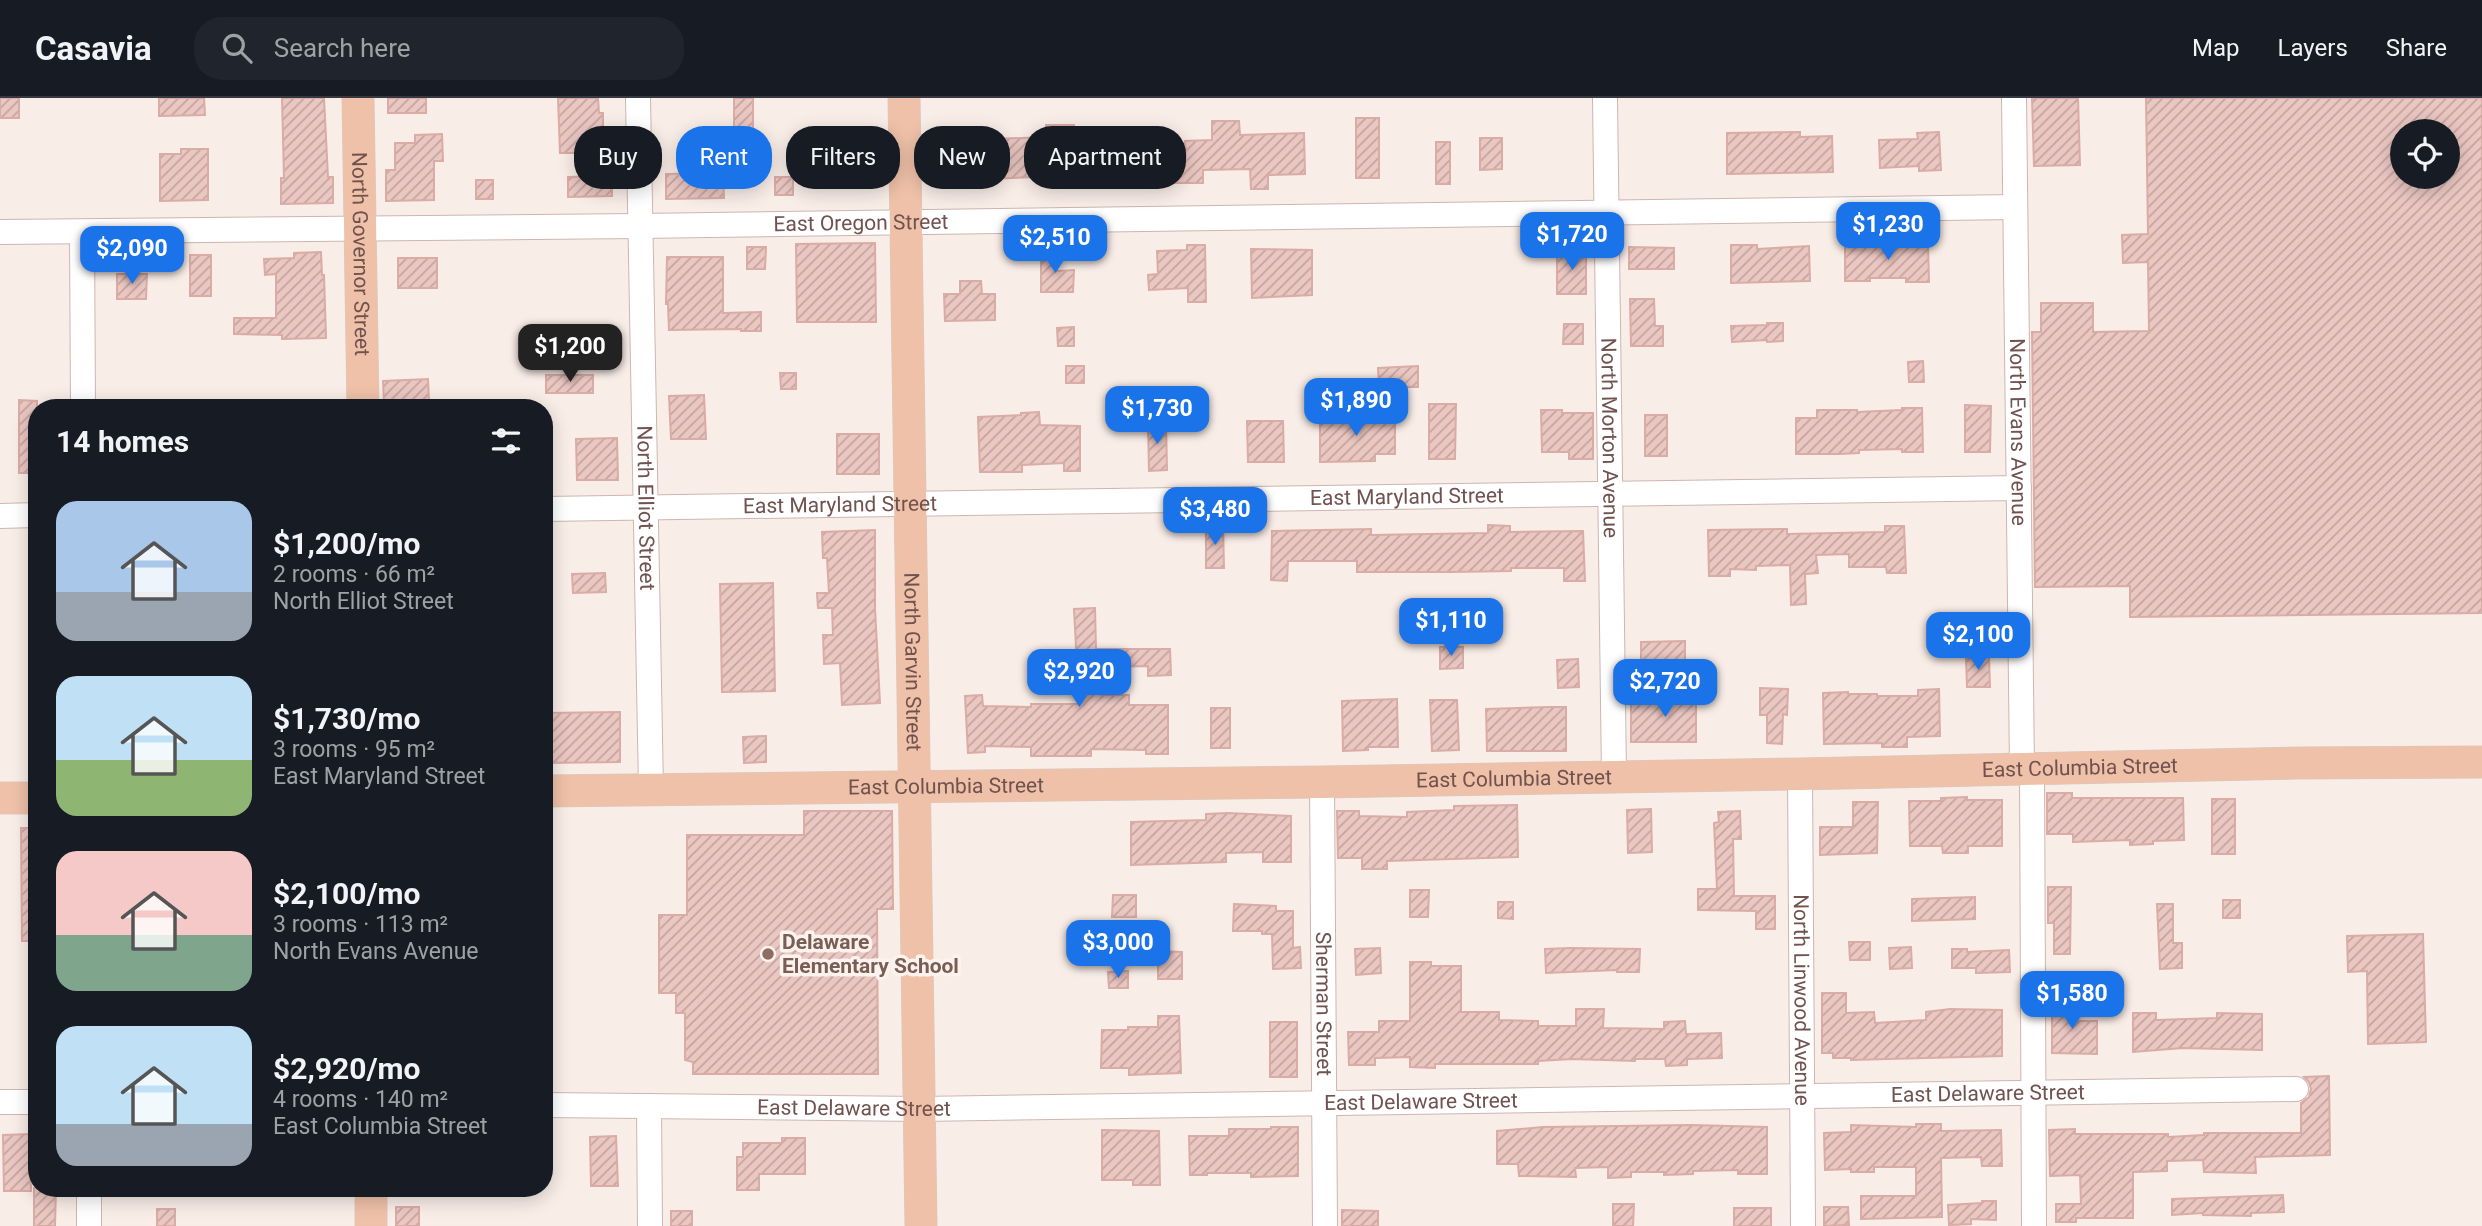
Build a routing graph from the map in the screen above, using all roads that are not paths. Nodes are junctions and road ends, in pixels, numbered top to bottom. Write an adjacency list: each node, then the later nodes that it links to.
1 (358, 98): 10 (main road, North Governor Street)
2 (638, 98): 9 (street, North Elliot Street)
3 (904, 98): 8 (main road, North Garvin Street)
4 (1605, 98): 7 (street, North Morton Avenue)
5 (2014, 98): 6 (street, North Evans Avenue)
6 (2015, 207): 7 (street, East Oregon Street); 15 (street, North Evans Avenue)
7 (1607, 214): 8 (street, East Oregon Street); 16 (street, North Morton Avenue)
8 (906, 223): 9 (street, East Oregon Street); 17 (main road, North Garvin Street)
9 (639, 226): 10 (street, East Oregon Street); 18 (street, North Elliot Street)
10 (360, 228): 12 (street, East Oregon Street); 14 (main road, North Governor Street)
11 (0, 232): 12 (street, East Oregon Street)
12 (82, 233): 13 (street)
13 (83, 399)
14 (363, 399)
15 (2019, 488): 16 (street, East Maryland Street); 23 (street, North Evans Avenue)
16 (1611, 495): 17 (street, East Maryland Street); 25 (street, North Morton Avenue)
17 (911, 504): 18 (street, East Maryland Street); 27 (main road, North Garvin Street)
18 (645, 508): 19 (street, East Maryland Street); 28 (street, North Elliot Street)
19 (553, 509)
20 (28, 515): 21 (street)
21 (0, 516)
22 (2482, 762): 23 (main road, East Columbia Street)
23 (2027, 768): 24 (main road, East Columbia Street); 33 (street, North Evans Avenue)
24 (1800, 774): 25 (main road, East Columbia Street); 34 (street, North Linwood Avenue)
25 (1614, 777): 26 (main road, East Columbia Street)
26 (1322, 782): 27 (main road, East Columbia Street); 37 (street, Sherman Street)
27 (915, 788): 28 (main road, East Columbia Street); 40 (main road, North Garvin Street)
28 (651, 790): 29 (main road, East Columbia Street)
29 (553, 791)
30 (0, 798): 31 (main road)
31 (28, 798)
32 (2297, 1089): 33 (street, East Delaware Street)
33 (2033, 1092): 34 (street, East Delaware Street); 49 (street, North Evans Avenue)
34 (1803, 1096): 37 (street, East Delaware Street); 48 (street, North Linwood Avenue)
35 (0, 1102): 36 (street)
36 (28, 1102)
37 (1324, 1103): 40 (street, East Delaware Street); 47 (street, Sherman Street)
38 (553, 1105): 39 (street, East Delaware Street)
39 (649, 1106): 40 (street, East Delaware Street); 45 (street)
40 (920, 1109): 46 (main road, North Garvin Street)
41 (89, 1197): 43 (street)
42 (371, 1197): 44 (main road)
43 (89, 1226)
44 (371, 1226)
45 (650, 1226)
46 (921, 1226)
47 (1325, 1226)
48 (1803, 1226)
49 (2034, 1226)

